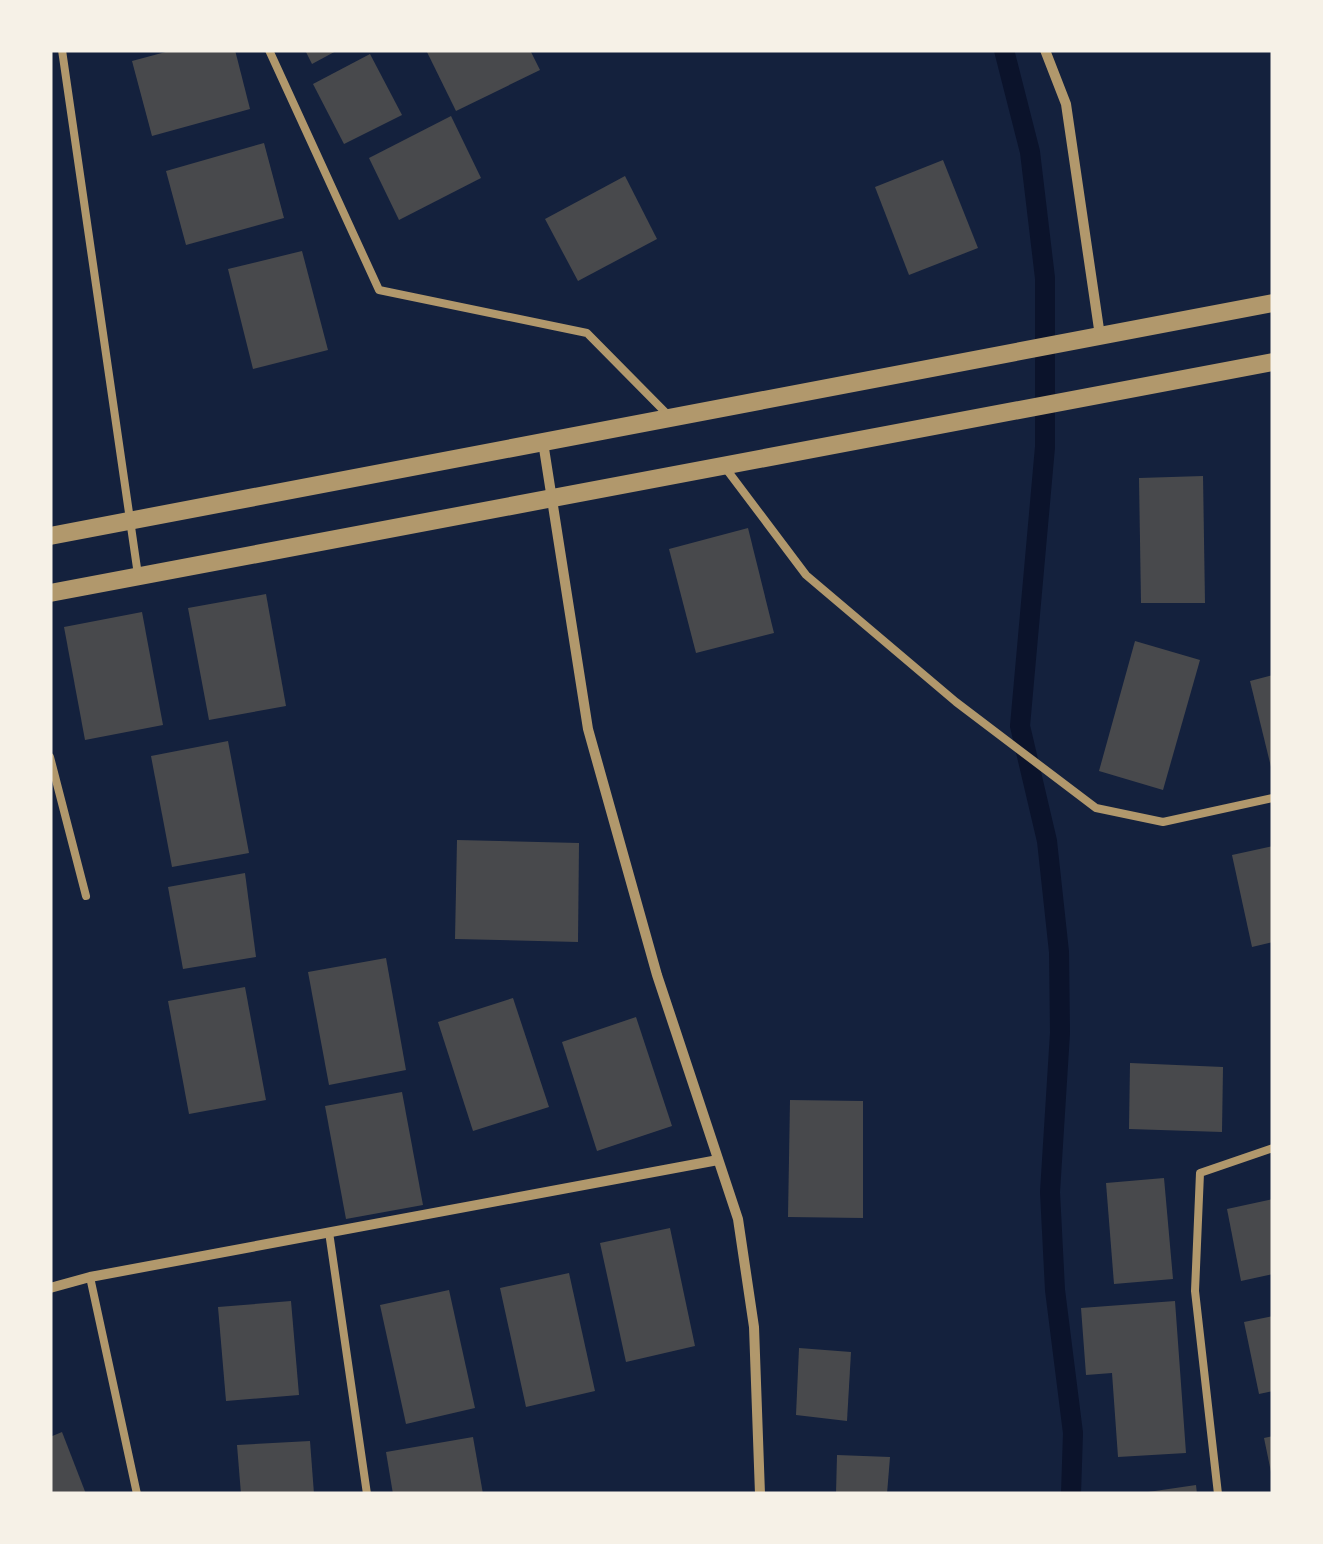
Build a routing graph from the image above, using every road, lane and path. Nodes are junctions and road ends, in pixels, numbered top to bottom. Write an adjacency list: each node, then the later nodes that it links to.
1 (62, 50): 11 (lane)
2 (269, 50): 7 (lane)
3 (1045, 50): 5 (street)
4 (1273, 302): 5 (street)
5 (1100, 336): 7 (street)
6 (1273, 362): 9 (street)
7 (671, 418): 8 (street)
8 (543, 442): 10 (street); 11 (street)
9 (724, 466): 10 (street); 16 (lane)
10 (550, 498): 13 (street); 19 (street)
11 (130, 521): 12 (street); 13 (lane)
12 (50, 536)
13 (138, 577): 14 (street)
14 (50, 593)
15 (50, 757): 17 (lane)
16 (1273, 798)
17 (86, 896)
18 (1273, 1148): 26 (lane)
19 (718, 1160): 20 (street); 25 (street)
20 (329, 1232): 21 (street); 24 (lane)
21 (90, 1277): 22 (street); 23 (lane)
22 (50, 1288)
23 (137, 1494)
24 (367, 1494)
25 (760, 1494)
26 (1218, 1494)

